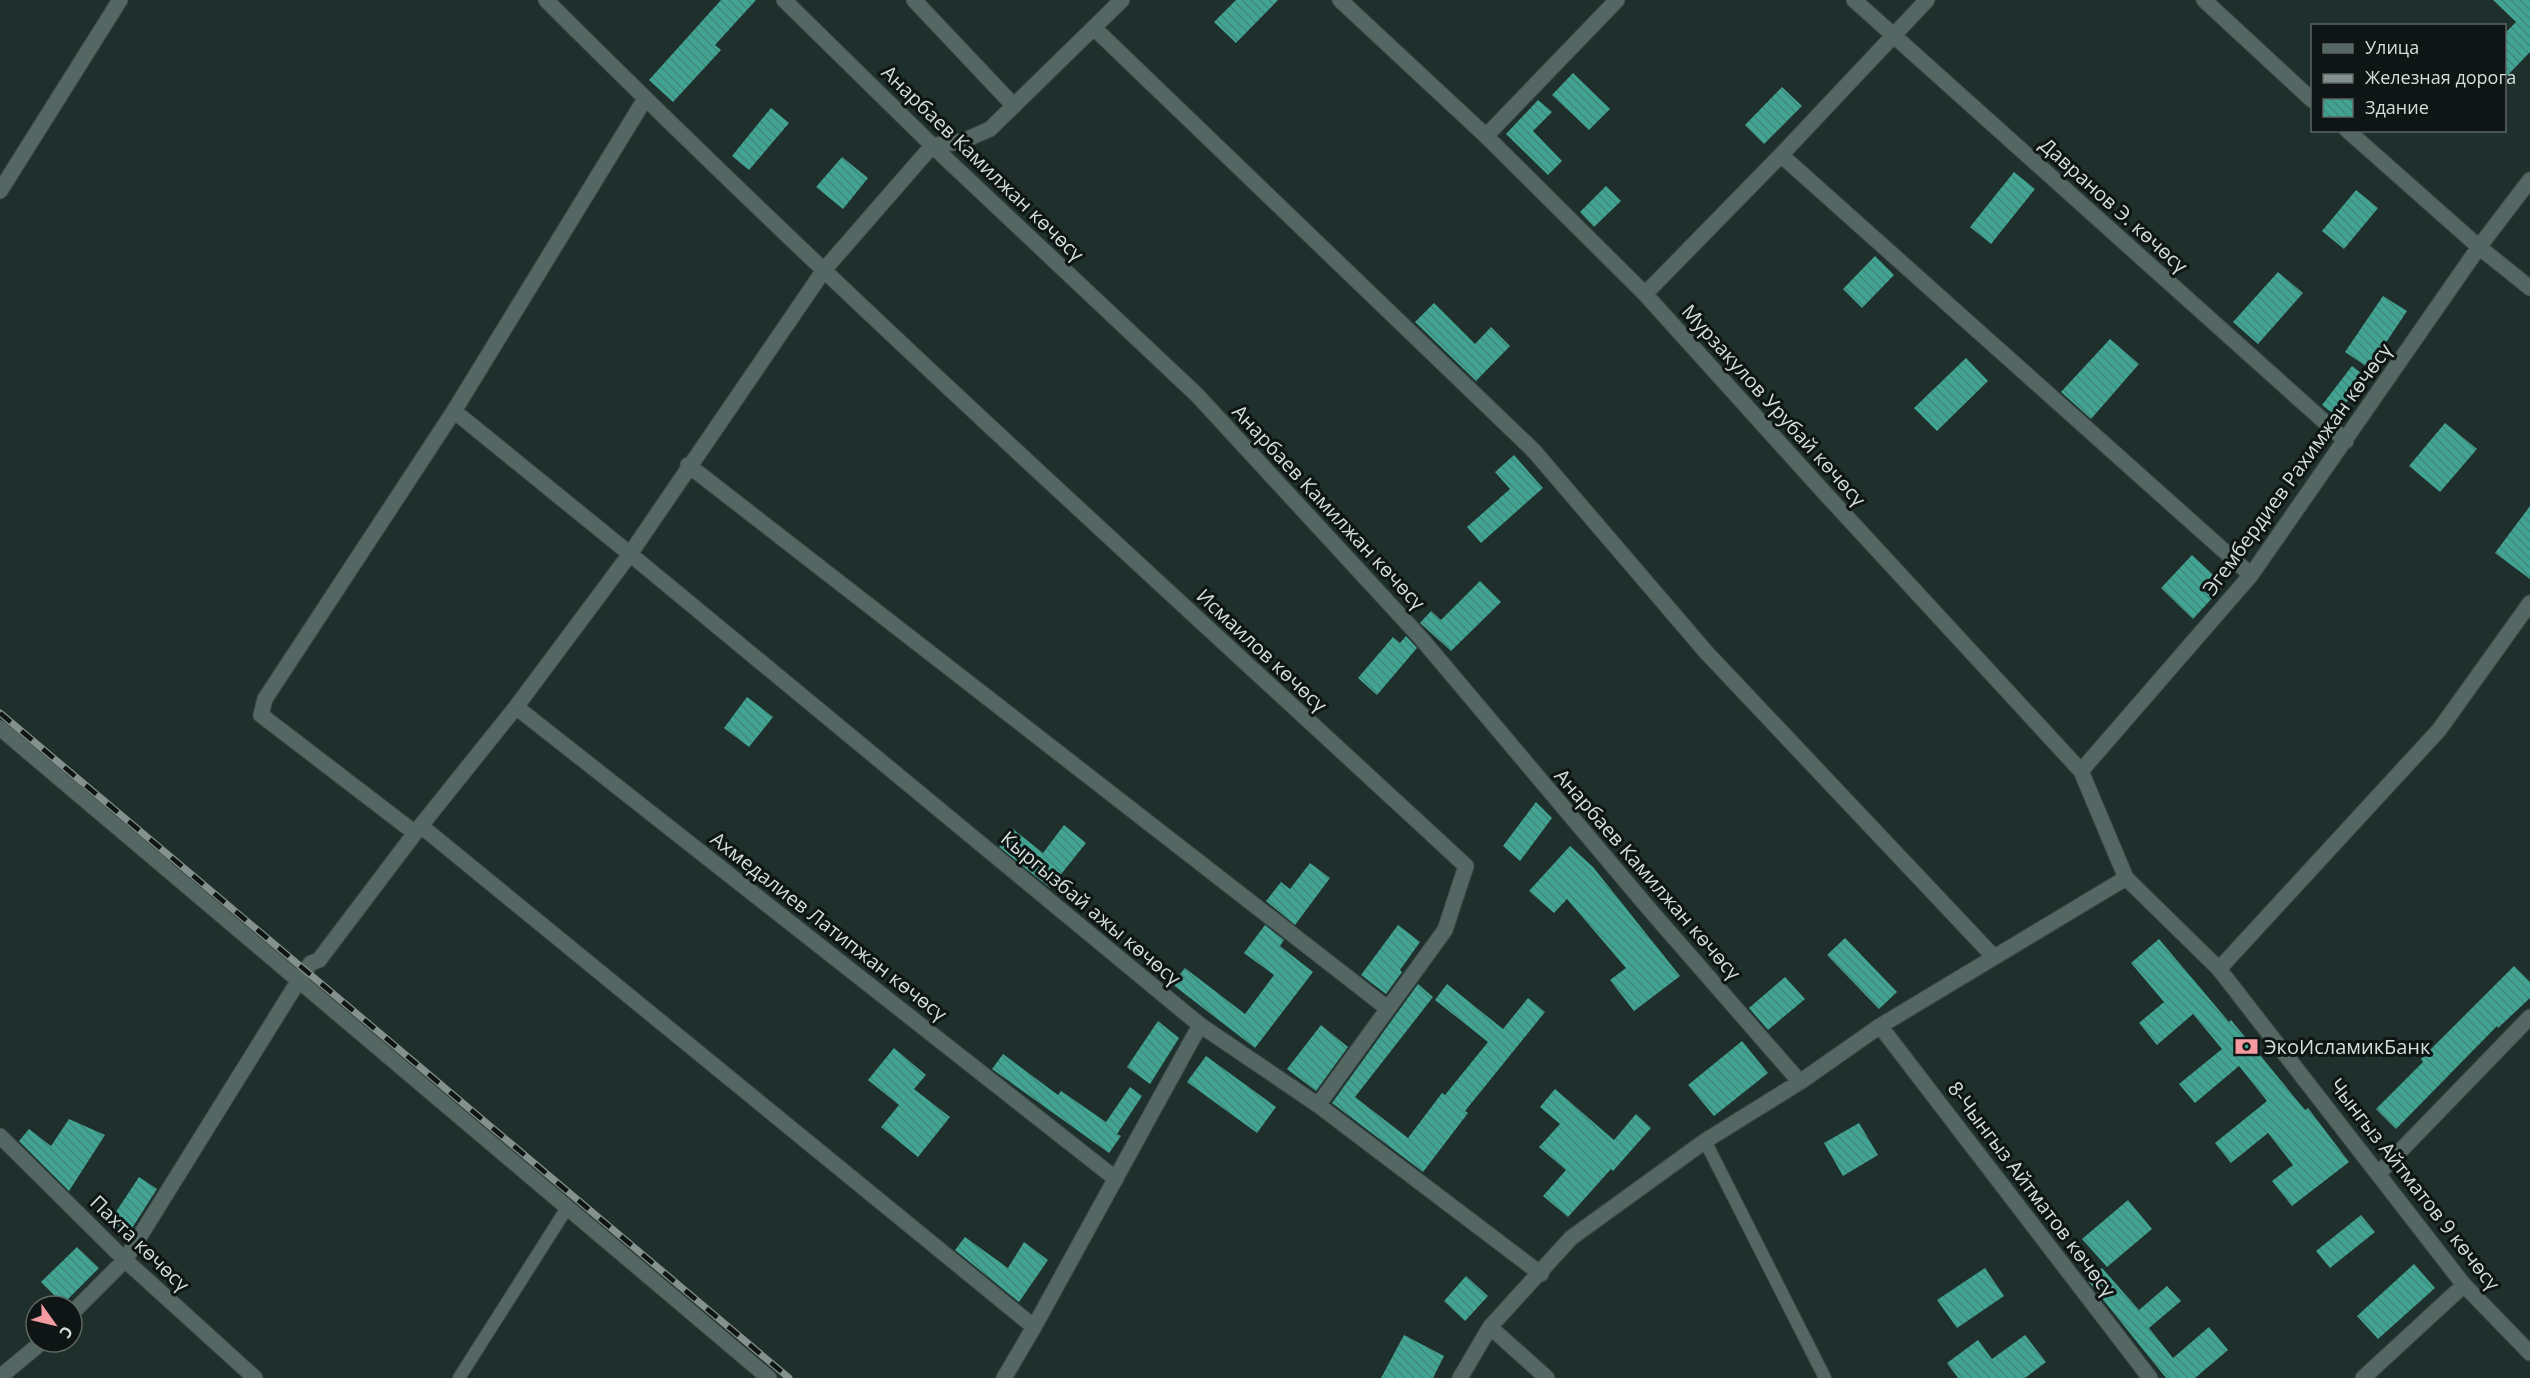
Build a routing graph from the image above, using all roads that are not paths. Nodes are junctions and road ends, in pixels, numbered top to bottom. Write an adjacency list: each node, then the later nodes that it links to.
1 (120, 0): 21 (street)
2 (546, 0): 14 (street)
3 (784, 0): 18 (street, Анарбаев Камилжан көчөсү)
4 (914, 0): 15 (street)
5 (1122, 0): 11 (street)
6 (1340, 0): 17 (street, Мурзакулов Урубай көчөсү)
7 (1617, 0): 17 (street)
8 (1854, 0): 12 (street, Давранов Э. көчөсү)
9 (1927, 0): 12 (street)
10 (2204, 0): 13 (street)
11 (1094, 28): 15 (street); 37 (street)
12 (1893, 36): 19 (street); 27 (street, Давранов Э. көчөсү)
13 (2311, 98)
14 (645, 99): 23 (street); 26 (street)
15 (1014, 106): 18 (street)
16 (2349, 132): 22 (street)
17 (1486, 136): 25 (street, Мурзакулов Урубай көчөсү)
18 (932, 146): 23 (street); 44 (street, Анарбаев Камилжан көчөсү)
19 (1781, 155): 25 (street); 30 (street)
20 (2530, 180): 22 (street, Эгембердиев Рахимжан көчөсү)
21 (0, 192)
22 (2479, 246): 24 (street); 27 (street, Эгембердиев Рахимжан көчөсү)
23 (824, 270): 28 (street); 40 (street, Исмаилов көчөсү)
24 (2530, 288)
25 (1645, 294): 34 (street, Мурзакулов Урубай көчөсү)
26 (454, 411): 29 (street, Кыргызбай ажы көчөсү); 35 (street)
27 (2346, 441): 30 (street, Эгембердиев Рахимжан көчөсү)
28 (688, 465): 29 (street); 40 (street)
29 (630, 554): 32 (street); 42 (street, Кыргызбай ажы көчөсү)
30 (2251, 575): 34 (street, Эгембердиев Рахимжан көчөсү)
31 (2530, 603): 38 (street)
32 (516, 707): 35 (street); 49 (street, Ахмедалиев Латипжан көчөсү)
33 (0, 728): 39 (street)
34 (2081, 771): 36 (street, Мурзакулов Урубай көчөсү)
35 (418, 830): 39 (street); 55 (street)
36 (2126, 878): 37 (street); 38 (street, Чынгыз Айтматов 9 көчөсү)
37 (1994, 957): 43 (street)
38 (2219, 969): 48 (street, Чынгыз Айтматов 9 көчөсү)
39 (299, 981): 50 (street); 51 (street)
40 (1388, 1008): 45 (street, Исмаилов көчөсү)
41 (2530, 1017): 48 (street)
42 (1200, 1025): 45 (street, Кыргызбай ажы көчөсү); 49 (street)
43 (1880, 1026): 44 (street); 67 (street, 8-Чынгыз Айтматов көчөсү)
44 (1800, 1082): 47 (street)
45 (1318, 1105): 52 (street, Кыргызбай ажы көчөсү)
46 (0, 1136): 51 (street, Пахта көчөсү)
47 (1705, 1141): 52 (street); 66 (lane)
48 (2378, 1174): 53 (street, Чынгыз Айтматов 9 көчөсү)
49 (1116, 1179): 55 (street)
50 (567, 1208): 61 (lane); 62 (street)
51 (125, 1260): 54 (street); 60 (street, Пахта көчөсү)
52 (1541, 1274): 56 (street)
53 (2464, 1285): 57 (street, Чынгыз Айтматов 9 көчөсү); 68 (street)
54 (84, 1301)
55 (1034, 1327): 63 (street)
56 (1490, 1327): 64 (street); 65 (street)
57 (2530, 1353)
58 (28, 1354): 59 (street)
59 (0, 1377)
60 (255, 1378)
61 (459, 1378)
62 (769, 1378)
63 (1004, 1378)
64 (1460, 1378)
65 (1547, 1378)
66 (1825, 1378)
67 (2150, 1378)
68 (2363, 1378)

